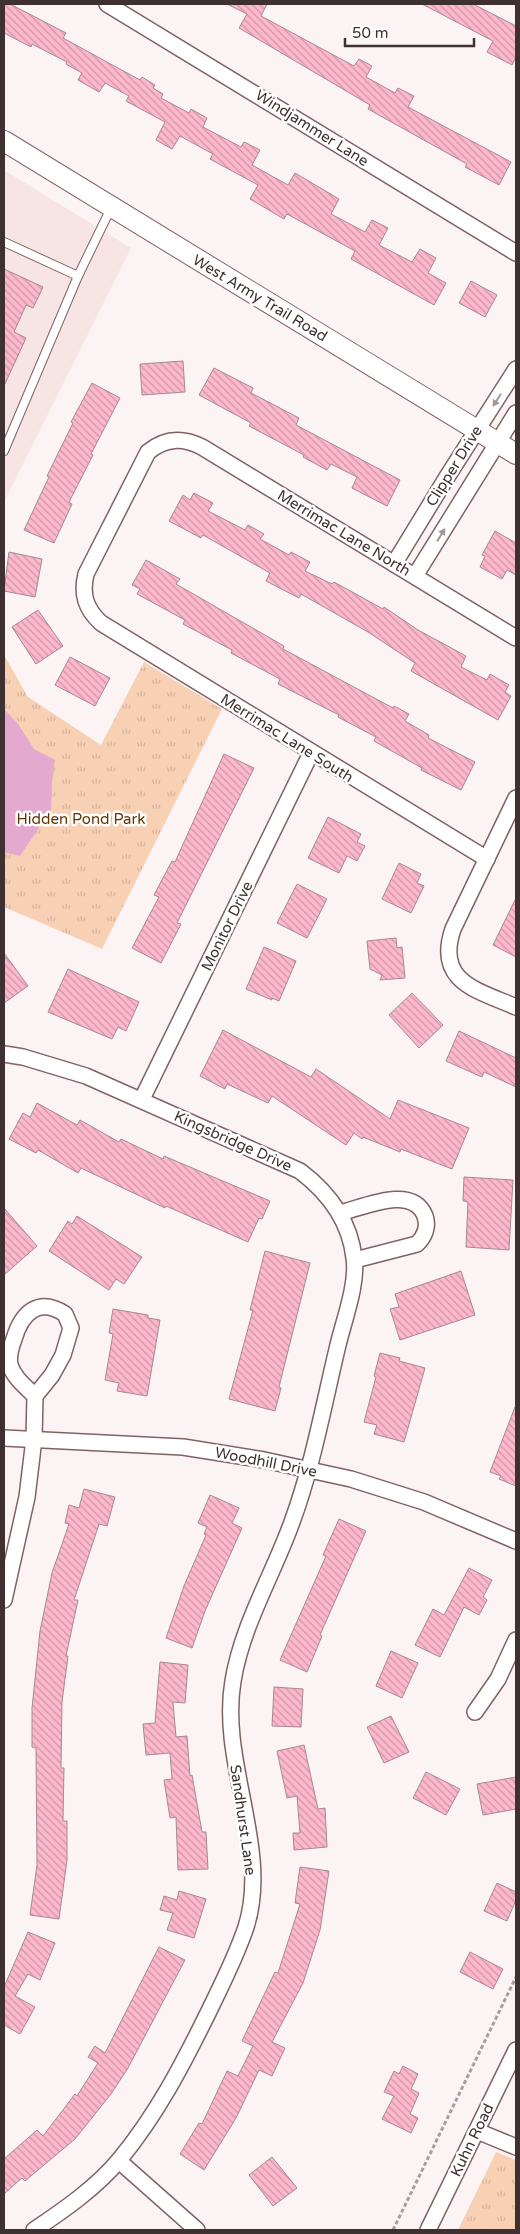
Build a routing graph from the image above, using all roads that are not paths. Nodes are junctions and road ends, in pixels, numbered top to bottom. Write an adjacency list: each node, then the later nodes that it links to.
1 (107, 4): 5 (street, Windjammer Lane)
2 (4, 141): 3 (main road, West Army Trail Road)
3 (112, 208): 6 (lane); 9 (main road, West Army Trail Road)
4 (4, 242): 6 (lane)
5 (516, 253)
6 (78, 276): 11 (lane)
7 (516, 370): 9 (street, Clipper Drive, one-way to 9)
8 (516, 413): 10 (street, Clipper Drive)
9 (477, 430): 10 (main road, West Army Trail Road); 13 (street, Clipper Drive)
10 (498, 442): 12 (main road, West Army Trail Road); 14 (street, Clipper Drive, one-way to 10)
11 (4, 451)
12 (516, 454)
13 (394, 564): 14 (street, Merrimac Lane North); 15 (street, Merrimac Lane North)
14 (415, 576): 16 (street, Merrimac Lane North)
15 (90, 613): 17 (street, Merrimac Lane South)
16 (516, 638)
17 (311, 753): 19 (street, Merrimac Lane South); 22 (street, Monitor Drive)
18 (516, 798): 19 (street)
19 (487, 859): 20 (street)
20 (516, 1007)
21 (4, 1054): 22 (street, Kingsbridge Drive)
22 (142, 1099): 23 (street, Kingsbridge Drive)
23 (340, 1213): 24 (street, Kingsbridge Drive); 24 (street)
24 (355, 1260): 28 (street, Kingsbridge Drive)
25 (35, 1396): 25 (street); 27 (street)
26 (4, 1438): 27 (street, Woodhill Drive)
27 (34, 1439): 28 (street, Woodhill Drive); 30 (street)
28 (308, 1470): 29 (street, Woodhill Drive); 36 (street, Sandhurst Lane)
29 (516, 1541)
30 (4, 1600)
31 (516, 1640): 32 (street)
32 (475, 1712)
33 (516, 2050): 34 (street, Kuhn Road)
34 (477, 2131): 35 (street); 39 (street, Kuhn Road)
35 (516, 2147)
36 (119, 2160): 37 (street, Sandhurst Lane); 38 (street)
37 (34, 2230)
38 (197, 2230)
39 (428, 2230)

